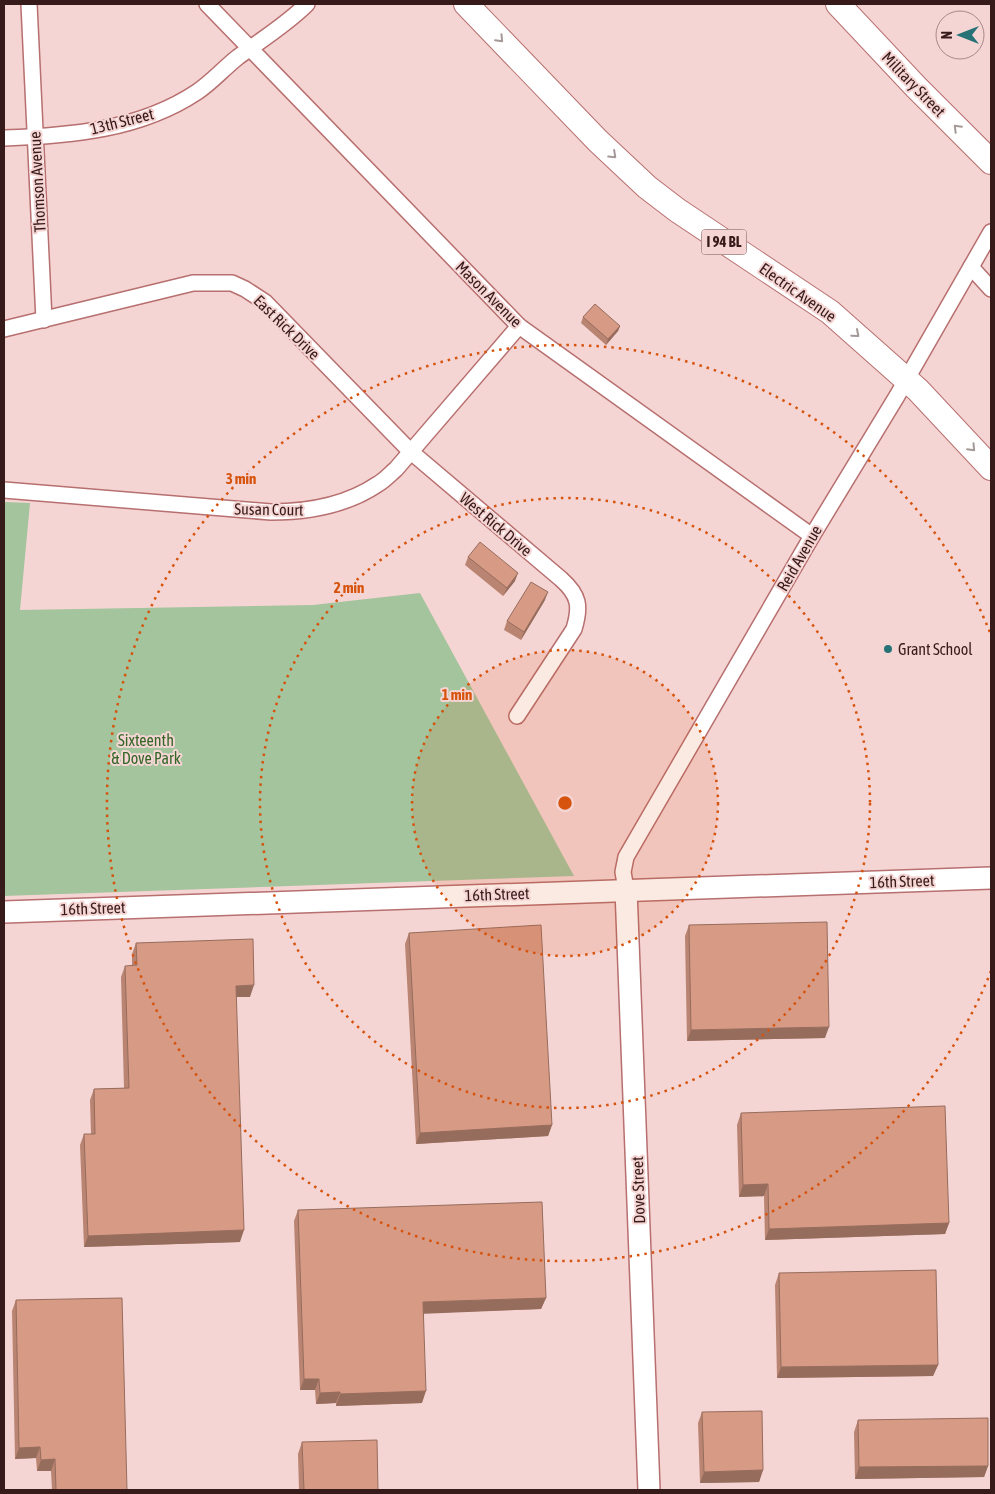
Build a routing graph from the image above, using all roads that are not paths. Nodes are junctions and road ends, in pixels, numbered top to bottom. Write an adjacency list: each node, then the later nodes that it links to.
1 (29, 4): 7 (street, Thomson Avenue)
2 (207, 4): 6 (street, Mason Avenue)
3 (307, 4): 6 (street, 13th Street)
4 (466, 4): 16 (main road, Electric Avenue / I 94 BL, one-way to 16)
5 (838, 4): 9 (main road, Military Street, one-way to 5)
6 (251, 48): 7 (street, 13th Street); 14 (street, Mason Avenue)
7 (34, 137): 8 (street, 13th Street); 13 (street, Thomson Avenue)
8 (4, 138)
9 (991, 162)
10 (991, 232): 11 (street, Reid Avenue)
11 (971, 267): 12 (street); 16 (street, Reid Avenue)
12 (991, 289)
13 (44, 320): 15 (street); 17 (street, East Rick Drive)
14 (519, 326): 17 (street, Susan Court); 20 (street, Mason Avenue)
15 (4, 329)
16 (906, 378): 18 (main road, Electric Avenue / I 94 BL, one-way to 18); 20 (street, Reid Avenue)
17 (410, 451): 19 (street, Susan Court); 21 (street, West Rick Drive)
18 (991, 468)
19 (4, 490)
20 (812, 536): 23 (street, Reid Avenue)
21 (518, 716)
22 (991, 878): 23 (street, 16th Street)
23 (626, 889): 24 (street, 16th Street); 25 (street, Dove Street)
24 (4, 912)
25 (649, 1490)

